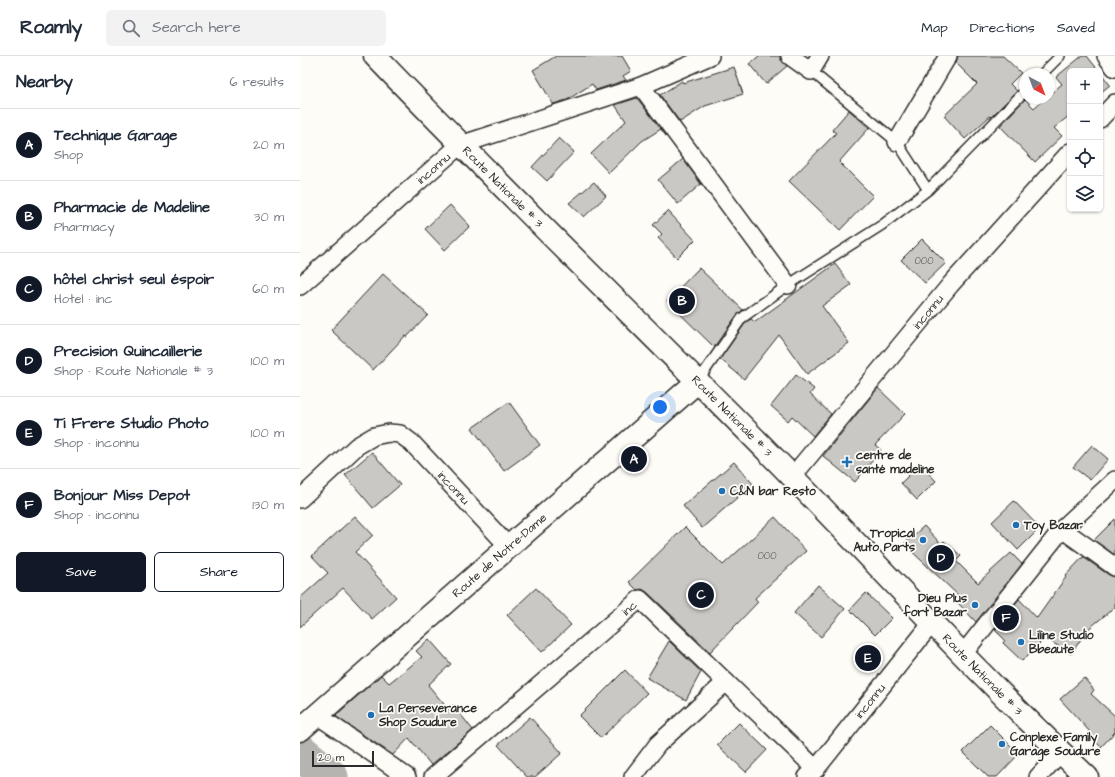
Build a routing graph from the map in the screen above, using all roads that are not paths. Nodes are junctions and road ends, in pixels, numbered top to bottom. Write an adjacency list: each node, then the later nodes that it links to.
1 (375, 56): 16 (main road, Route Nationale # 3)
2 (710, 56): 11 (street, inconnu)
3 (790, 56): 10 (street)
4 (820, 56): 10 (street)
5 (948, 56): 15 (street)
6 (1060, 56): 8 (lane)
7 (1106, 56): 9 (street)
8 (1048, 68)
9 (1115, 68)
10 (811, 71): 15 (lane)
11 (641, 86): 16 (street, inconnu); 19 (street)
12 (1019, 97): 18 (lane)
13 (1115, 103): 14 (street)
14 (1103, 116)
15 (897, 142): 18 (lane)
16 (460, 145): 20 (street, inconnu); 21 (main road, Route Nationale # 3)
17 (1067, 155): 22 (street, inconnu)
18 (928, 190): 19 (lane)
19 (788, 285): 21 (lane)
20 (300, 286)
21 (698, 381): 22 (main road, Route Nationale # 3); 26 (main road, Route de Notre-Dame)
22 (792, 477): 28 (main road, Route Nationale # 3)
23 (1115, 480): 25 (street)
24 (300, 499): 26 (street, inconnu)
25 (1062, 529): 27 (street); 29 (street)
26 (509, 547): 31 (main road, Route de Notre-Dame)
27 (1115, 567)
28 (932, 623): 29 (main road, Route Nationale # 3); 34 (street, inconnu)
29 (963, 654): 33 (main road, Route Nationale # 3)
30 (726, 682): 34 (street, inc); 36 (street, inc); 37 (street)
31 (317, 715): 32 (main road, Route de Notre-Dame); 35 (street)
32 (300, 730)
33 (1061, 752): 38 (street); 39 (main road, Route Nationale # 3)
34 (812, 773)
35 (406, 777)
36 (433, 777)
37 (633, 777)
38 (1038, 777)
39 (1087, 777)

